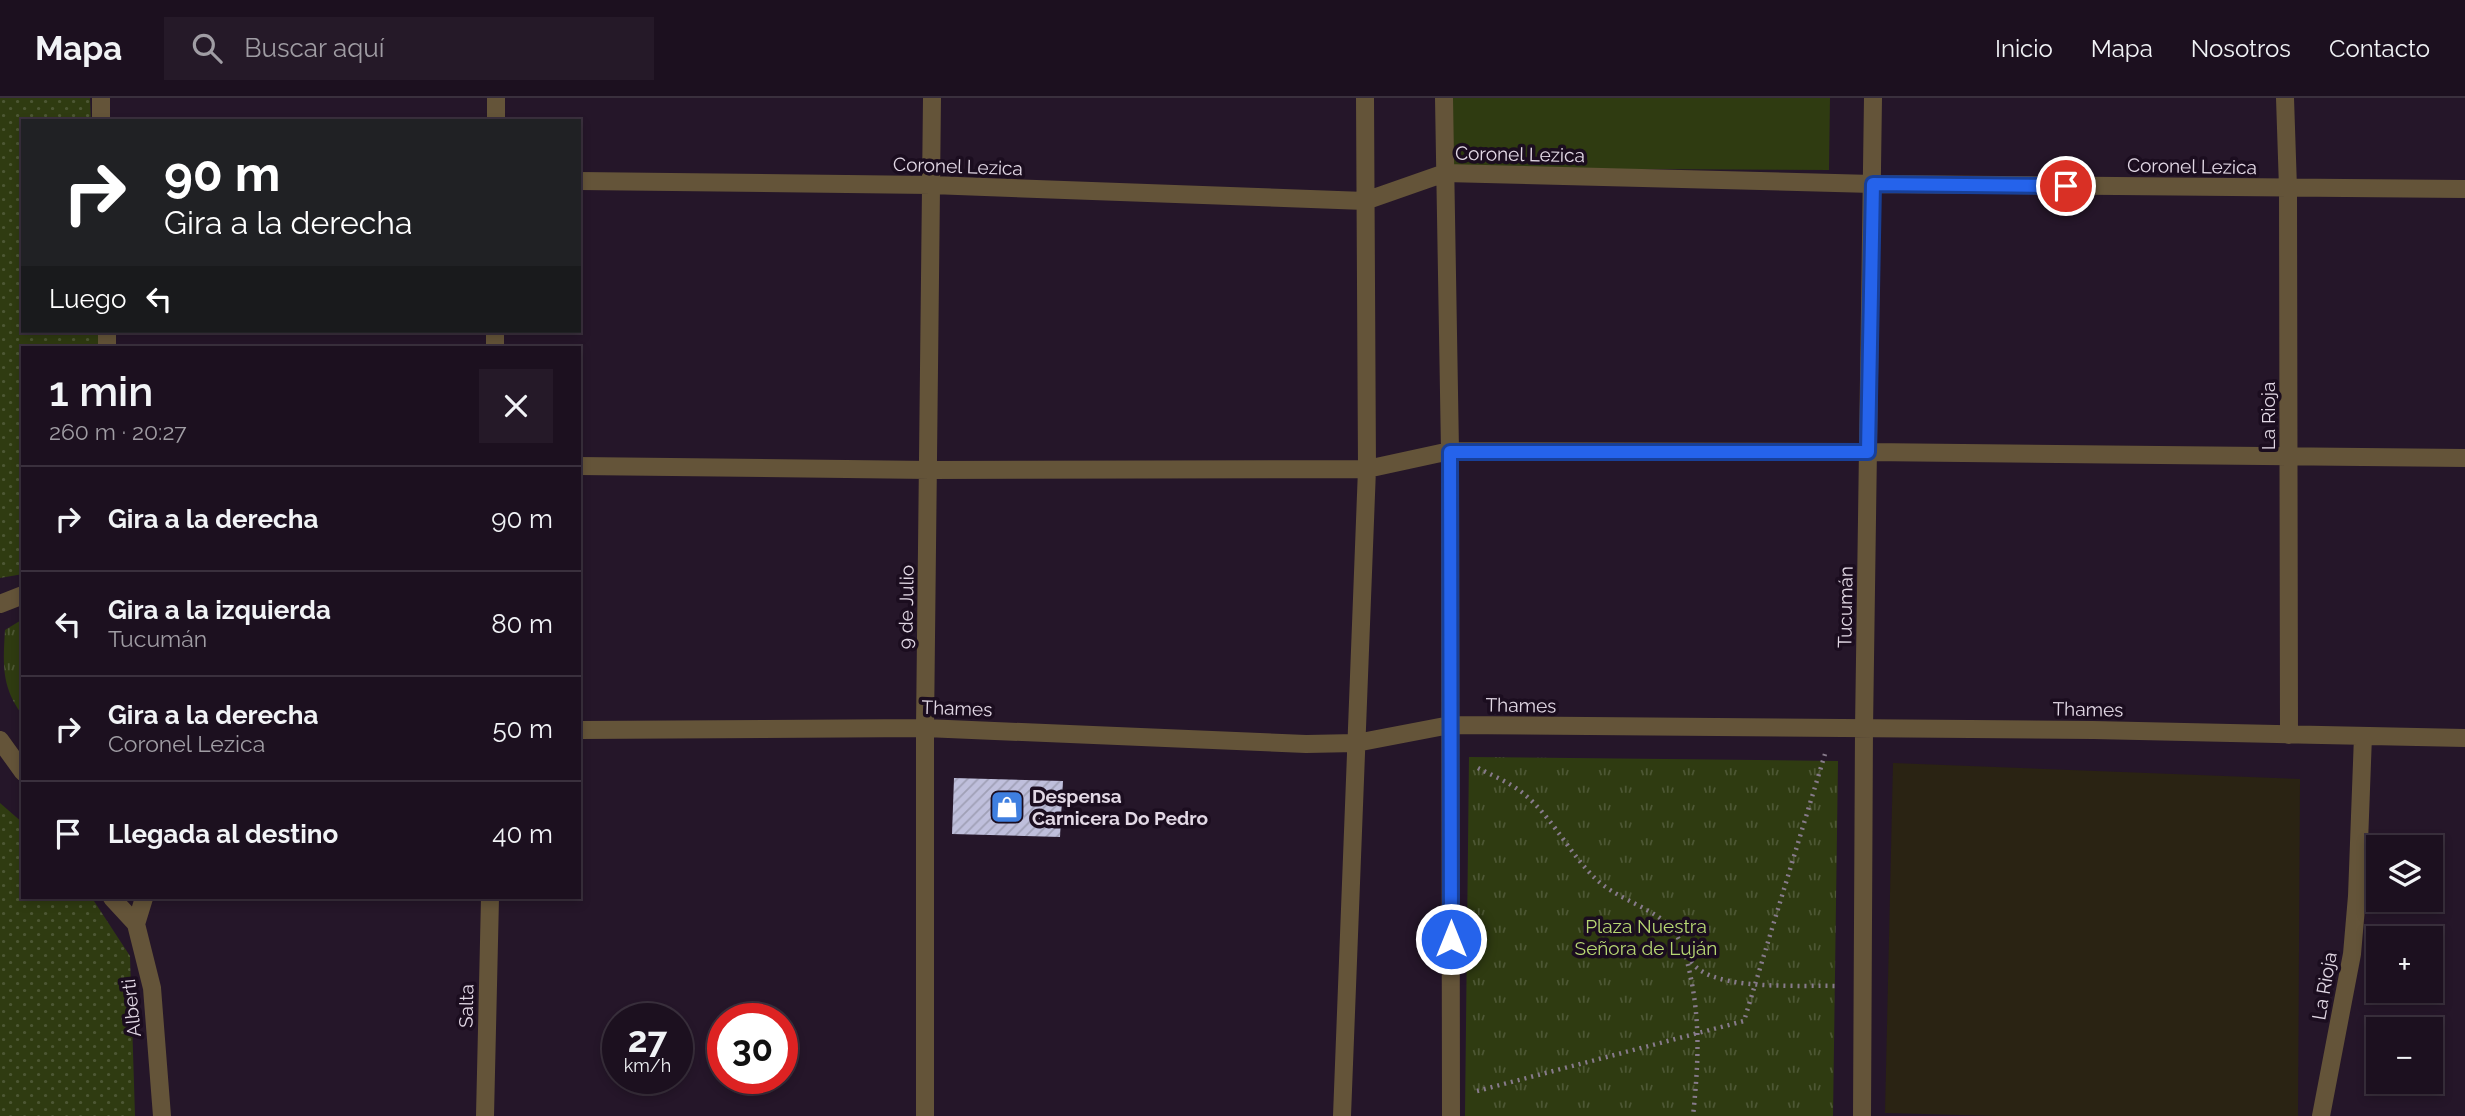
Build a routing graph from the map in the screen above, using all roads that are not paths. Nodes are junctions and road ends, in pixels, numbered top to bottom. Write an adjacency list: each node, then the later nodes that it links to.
1 (102, 98): 8 (street)
2 (496, 98): 9 (street)
3 (932, 98): 13 (street, 9 de Julio)
4 (1365, 98): 16 (street)
5 (1444, 98): 10 (street)
6 (1873, 98): 12 (street, Tucumán)
7 (2285, 98): 14 (street, La Rioja)
8 (101, 119)
9 (496, 119)
10 (1445, 173): 12 (street, Coronel Lezica); 16 (street, Coronel Lezica); 17 (street)
11 (581, 181): 13 (street, Coronel Lezica)
12 (1873, 184): 14 (street, Coronel Lezica); 18 (street, Tucumán)
13 (931, 185): 16 (street, Coronel Lezica); 23 (street, 9 de Julio)
14 (2288, 188): 15 (street, Coronel Lezica); 19 (street, La Rioja)
15 (2465, 189)
16 (1365, 201): 22 (street)
17 (1450, 452): 18 (street); 22 (street); 26 (street)
18 (1868, 452): 19 (street); 28 (street, Tucumán)
19 (2289, 456): 20 (street); 30 (street, La Rioja)
20 (2465, 458)
21 (581, 466): 23 (street)
22 (1367, 469): 23 (street); 34 (street)
23 (930, 470): 27 (street, 9 de Julio)
24 (21, 596): 25 (street)
25 (0, 604)
26 (1450, 725): 28 (street, Thames); 34 (street, Thames); 40 (street)
27 (925, 728): 29 (street, Thames); 34 (street, Thames); 43 (street, 9 de Julio)
28 (1864, 729): 30 (street, Thames); 45 (street, Tucumán)
29 (581, 730)
30 (2289, 735): 31 (street, Thames)
31 (2362, 736): 32 (street, Thames); 46 (street, La Rioja)
32 (2465, 738)
33 (0, 740): 35 (street)
34 (1356, 743): 44 (street)
35 (21, 769)
36 (113, 899): 39 (street)
37 (144, 899): 39 (street)
38 (490, 899): 42 (street, Salta)
39 (136, 924): 41 (street, Alberti)
40 (1451, 1107)
41 (162, 1116)
42 (485, 1116)
43 (925, 1116)
44 (1342, 1116)
45 (1862, 1116)
46 (2321, 1116)

